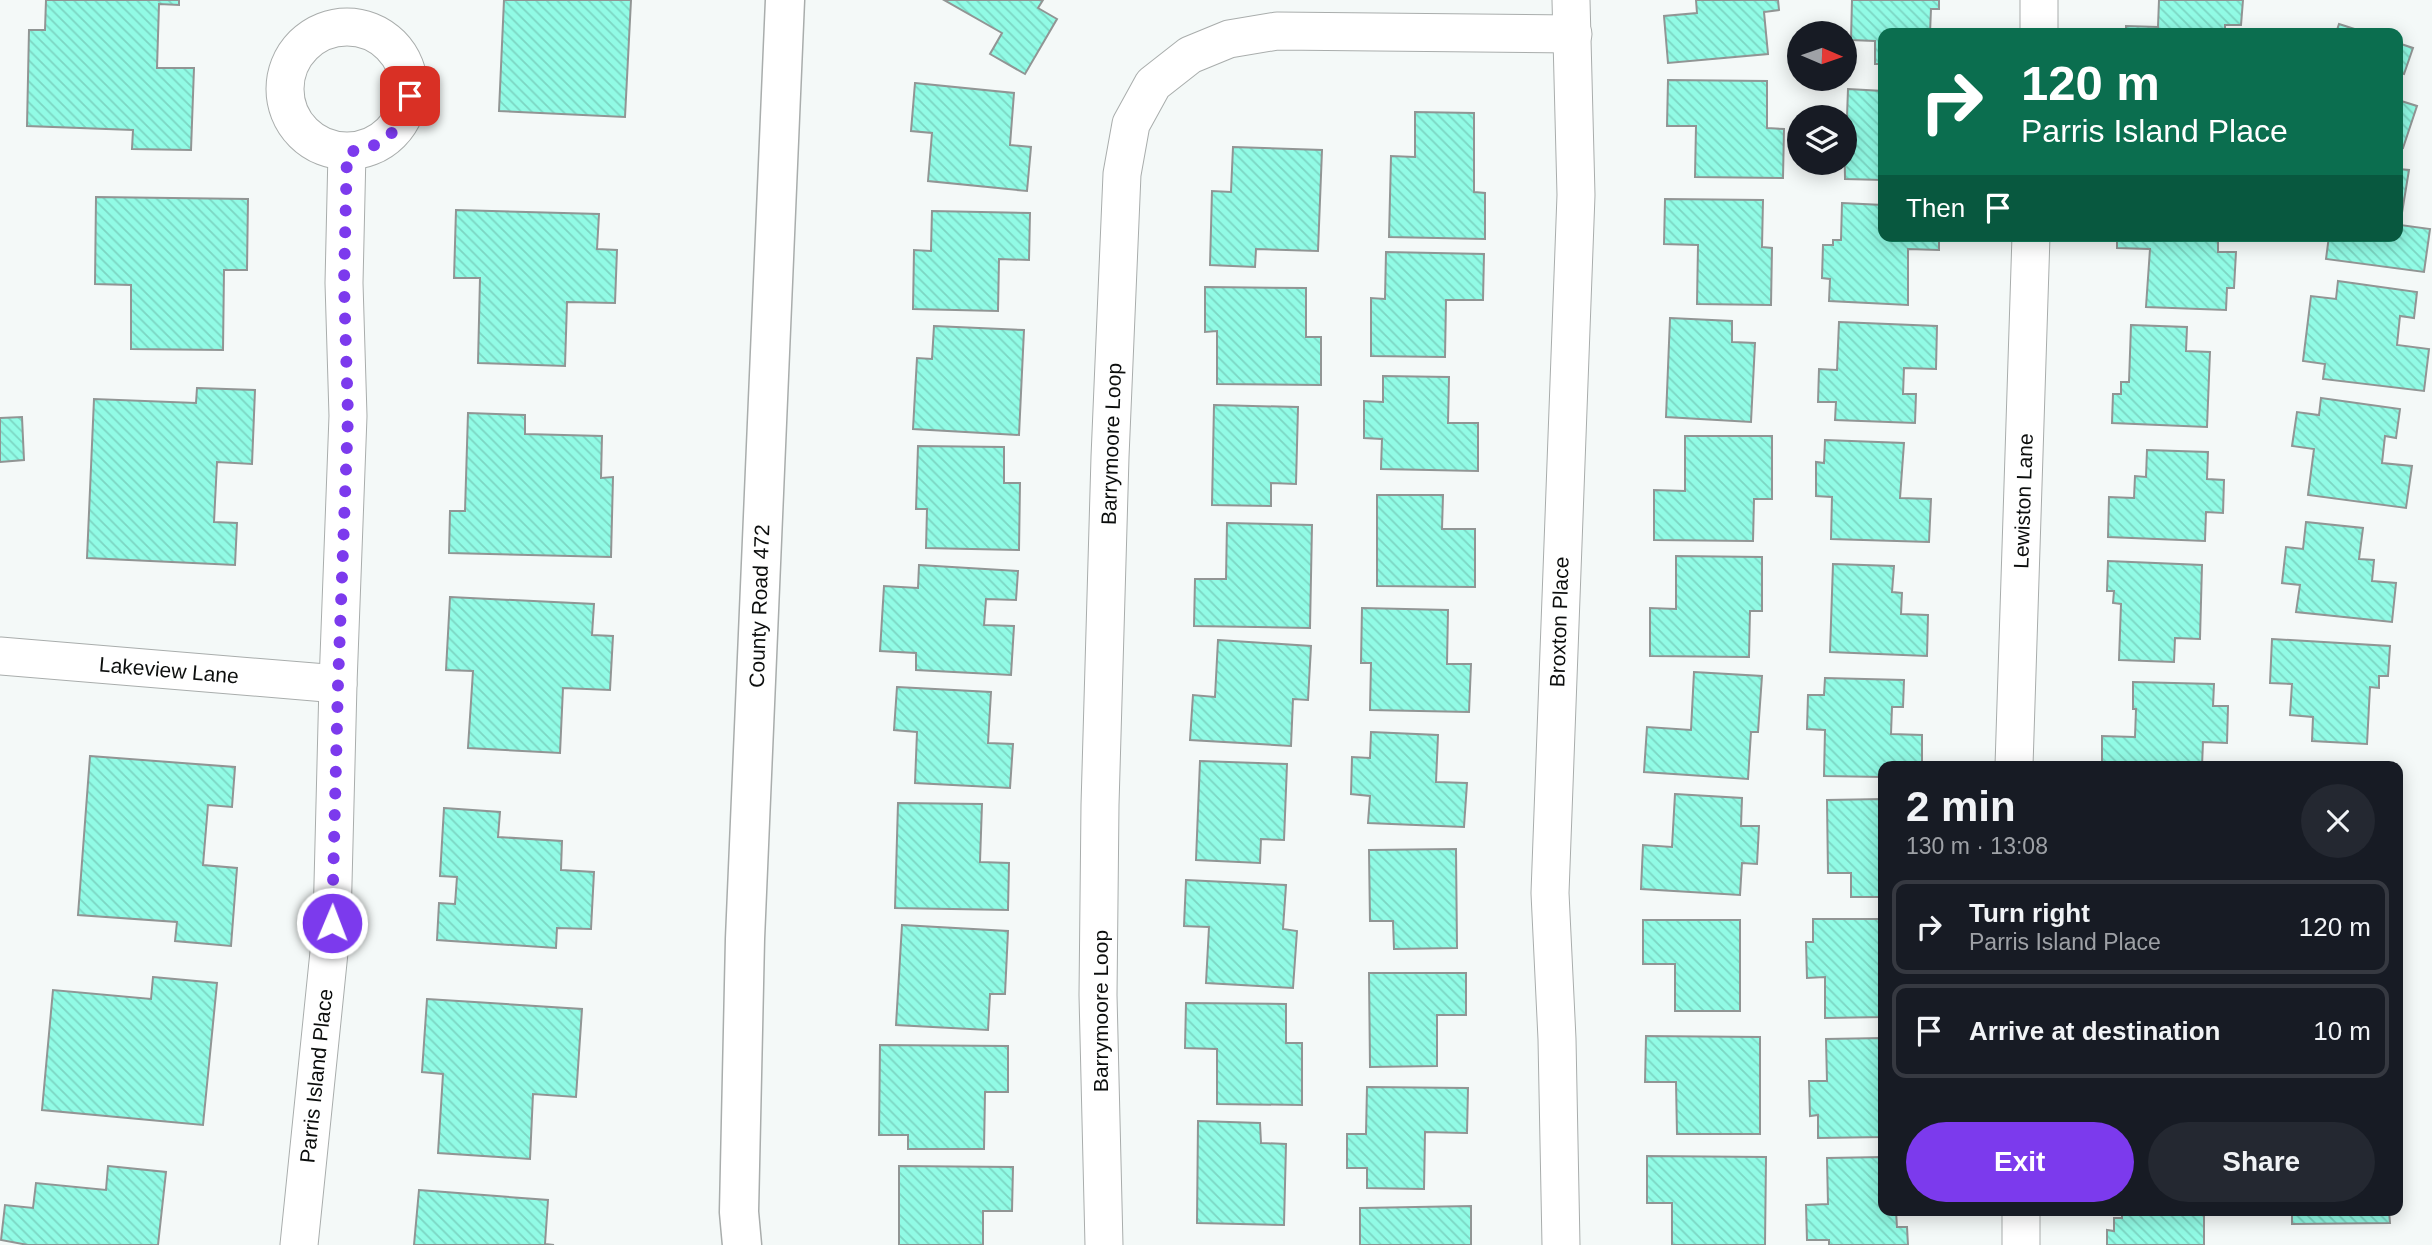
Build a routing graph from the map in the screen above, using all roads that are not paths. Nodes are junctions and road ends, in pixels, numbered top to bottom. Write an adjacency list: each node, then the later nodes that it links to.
1 (785, 0): 11 (street, County Road 472)
2 (2039, 0): 4 (street)
3 (1572, 17): 13 (street, Barrymoore Loop); 14 (street, Broxton Place)
4 (2039, 28)
5 (347, 152): 8 (street, Parris Island Place)
6 (2031, 242): 9 (street, Lewiston Lane)
7 (0, 656): 8 (street, Lakeview Lane)
8 (338, 684): 12 (street, Parris Island Place)
9 (2014, 761)
10 (2021, 1216): 15 (street)
11 (739, 1234)
12 (299, 1245)
13 (1104, 1245)
14 (1561, 1245)
15 (2021, 1245)

